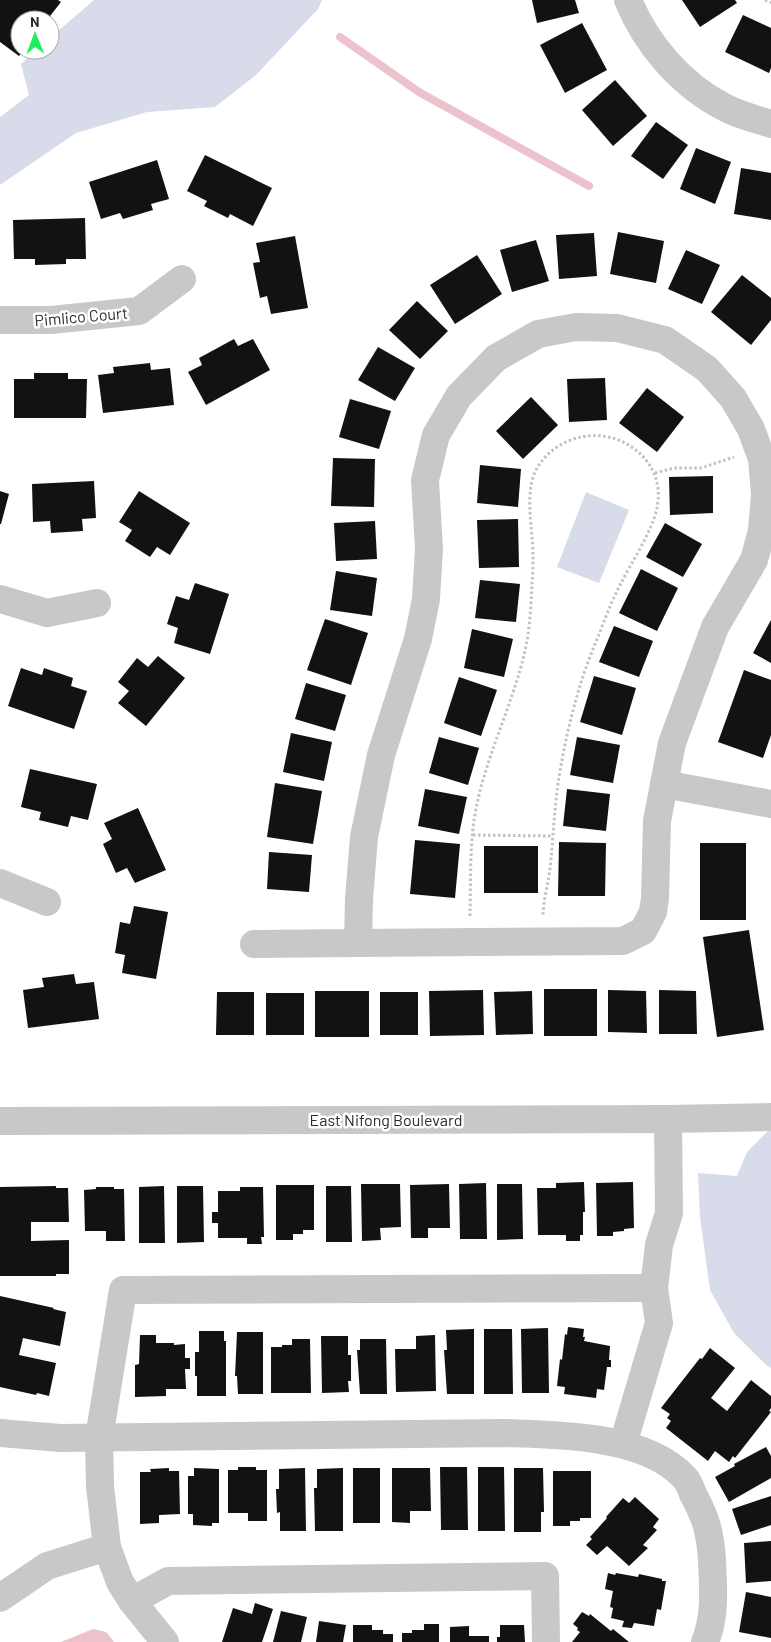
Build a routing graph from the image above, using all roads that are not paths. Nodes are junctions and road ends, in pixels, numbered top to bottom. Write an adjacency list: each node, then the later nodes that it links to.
1 (628, 0): 2 (street)
2 (771, 124)
3 (182, 279): 4 (street, Pimlico Court)
4 (0, 320)
5 (0, 599): 6 (street)
6 (97, 603)
7 (664, 784): 8 (street); 11 (street); 11 (street)
8 (771, 804)
9 (0, 883): 10 (street)
10 (47, 902)
11 (358, 943): 12 (street)
12 (254, 944)
13 (771, 1117): 14 (street, East Nifong Boulevard)
14 (668, 1119): 15 (street, East Nifong Boulevard); 16 (street)
15 (0, 1121)
16 (654, 1288): 18 (street); 19 (street)
17 (0, 1433): 18 (street)
18 (98, 1438): 19 (street); 20 (street)
19 (623, 1444): 25 (street)
20 (108, 1547): 21 (street); 22 (street)
21 (0, 1598)
22 (132, 1601): 23 (street); 24 (street)
23 (165, 1642)
24 (546, 1642)
25 (705, 1642)

